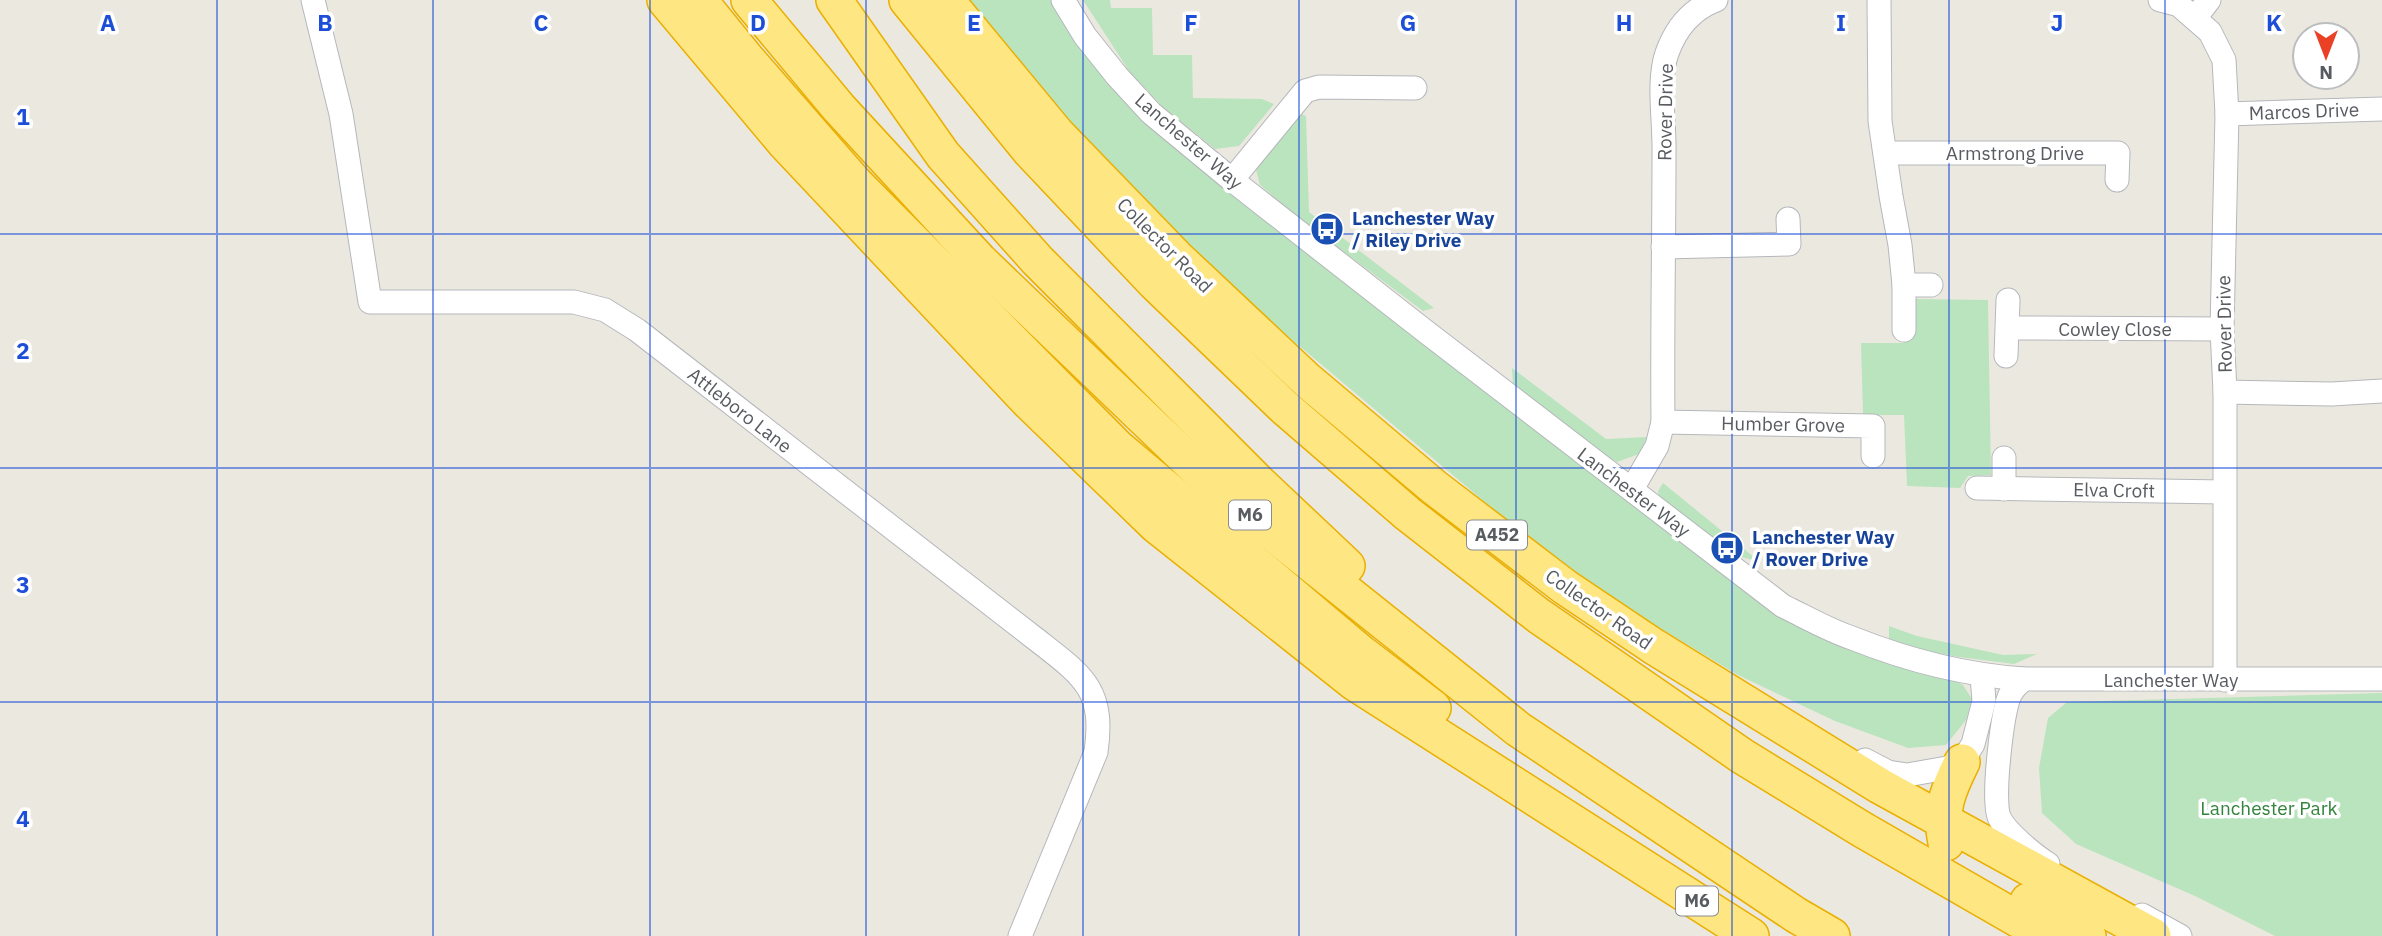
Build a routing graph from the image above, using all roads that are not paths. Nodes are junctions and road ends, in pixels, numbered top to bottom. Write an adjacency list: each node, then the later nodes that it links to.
1 (313, 0): 47 (street, Attleboro Lane)
2 (665, 0): 46 (highway)
3 (699, 0): 46 (highway, M6)
4 (749, 0): 43 (highway, M6)
5 (834, 0): 43 (highway)
6 (907, 0): 50 (highway, Collector Road / A452)
7 (946, 0): 38 (highway, Collector Road / A452)
8 (1063, 0): 18 (street, Lanchester Way)
9 (1716, 0): 12 (street, Rover Drive)
10 (1879, 0): 17 (street)
11 (2160, 0): 13 (street, Rover Drive)
12 (1688, 6): 21 (street, Rover Drive)
13 (2202, 9): 16 (street, Rover Drive)
14 (1415, 88): 18 (street)
15 (2382, 109): 16 (street, Marcos Drive)
16 (2227, 114): 26 (street, Rover Drive)
17 (1885, 153): 19 (street, Armstrong Drive); 22 (street)
18 (1231, 180): 35 (street, Lanchester Way)
19 (2117, 180)
20 (1788, 219): 21 (street)
21 (1663, 247): 31 (street, Rover Drive)
22 (1904, 285): 23 (street); 27 (street)
23 (1931, 285)
24 (2008, 300): 25 (street)
25 (2008, 328): 26 (street, Cowley Close); 28 (street)
26 (2222, 329): 30 (street, Rover Drive)
27 (1904, 330)
28 (2006, 356)
29 (2382, 391): 30 (street)
30 (2225, 392): 37 (street, Rover Drive)
31 (1662, 422): 32 (street, Humber Grove); 35 (street, Rover Drive)
32 (1873, 456)
33 (2004, 458): 36 (street)
34 (1977, 488): 36 (street, Elva Croft)
35 (1632, 489): 39 (street, Lanchester Way)
36 (2004, 489): 37 (street, Elva Croft)
37 (2224, 492): 42 (street, Rover Drive)
38 (1653, 646): 44 (street); 45 (highway, Collector Road / A452)
39 (1982, 676): 40 (street, Lanchester Way); 44 (street)
40 (2024, 679): 42 (street, Lanchester Way); 53 (street)
41 (2382, 679): 42 (street, Lanchester Way)
42 (2225, 681)
43 (1518, 729): 49 (highway, M6)
44 (1962, 762): 45 (highway)
45 (1942, 821): 51 (highway); 52 (highway, Collector Road / A452)
46 (1643, 866): 48 (highway, M6)
47 (1020, 936)
48 (1751, 936)
49 (1832, 936)
50 (2047, 936)
51 (2088, 936)
52 (2153, 936)
53 (2180, 936)

